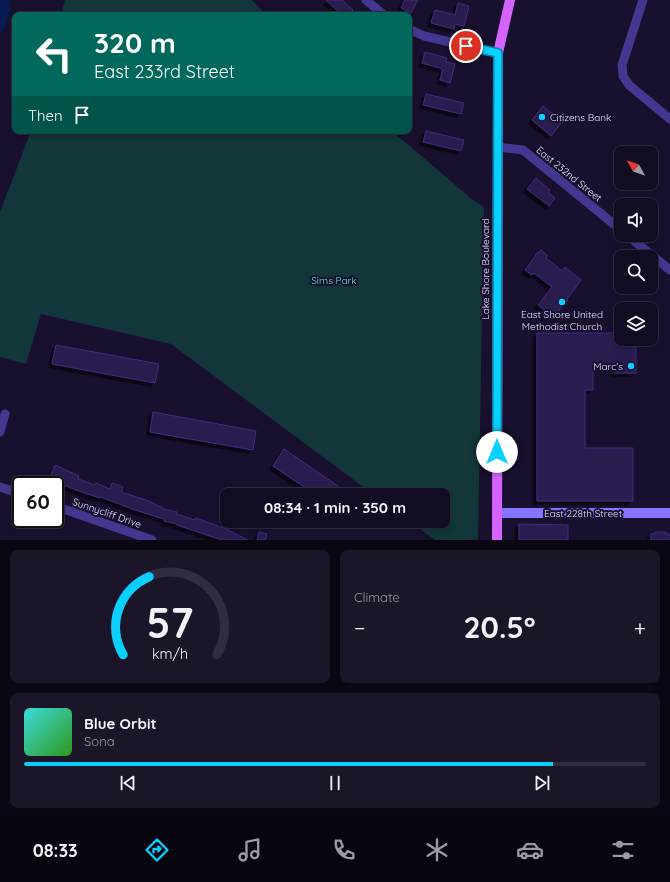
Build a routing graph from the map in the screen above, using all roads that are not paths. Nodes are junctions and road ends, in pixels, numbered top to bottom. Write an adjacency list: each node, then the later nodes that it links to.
1 (366, 0): 4 (street)
2 (510, 0): 6 (main road, Lake Shore Boulevard)
3 (643, 0): 7 (street)
4 (380, 12)
5 (412, 30): 6 (street)
6 (498, 53): 8 (main road, Lake Shore Boulevard)
7 (670, 119)
8 (498, 147): 9 (street, East 232nd Street); 17 (main road, Lake Shore Boulevard)
9 (614, 224)
10 (636, 242): 11 (street)
11 (670, 270)
12 (5, 414): 13 (street)
13 (0, 432)
14 (0, 487): 15 (street)
15 (12, 491)
16 (64, 509): 19 (street, Sunnycliff Drive)
17 (497, 513): 18 (street, East 228th Street); 20 (main road, Lake Shore Boulevard)
18 (670, 513)
19 (152, 540)
20 (497, 540)

